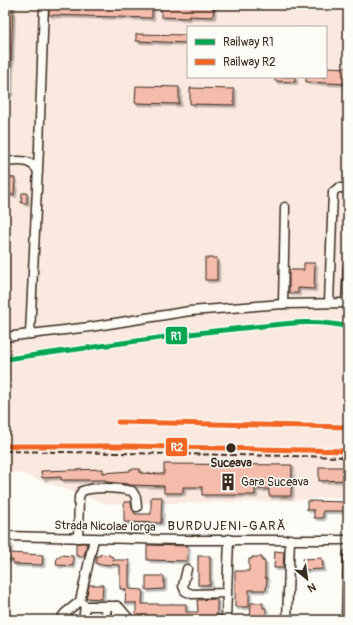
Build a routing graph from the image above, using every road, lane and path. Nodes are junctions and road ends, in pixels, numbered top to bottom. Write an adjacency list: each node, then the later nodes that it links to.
1 (44, 5): 2 (street)
2 (39, 147): 3 (street); 5 (street)
3 (21, 161): 4 (street); 5 (street)
4 (5, 162)
5 (38, 171): 12 (street)
6 (348, 192): 9 (street)
7 (285, 207): 11 (street)
8 (348, 266): 10 (street)
9 (329, 303): 10 (street); 11 (street)
10 (347, 303)
11 (283, 304): 12 (street)
12 (30, 334): 13 (street)
13 (5, 337)
14 (137, 507): 16 (street)
15 (5, 536): 16 (street, Strada Nicolae Iorga)
16 (78, 538): 17 (street, Strada Nicolae Iorga)
17 (94, 538): 18 (street, Strada Nicolae Iorga); 24 (street)
18 (229, 539): 19 (street, Strada Nicolae Iorga); 23 (street)
19 (290, 540): 20 (street, Strada Nicolae Iorga); 33 (street)
20 (348, 540)
21 (348, 554): 34 (street)
22 (187, 568): 23 (street)
23 (227, 593): 32 (street)
24 (82, 603): 25 (street); 27 (street); 28 (street)
25 (107, 606): 26 (street); 29 (street)
26 (117, 606): 30 (street); 31 (street)
27 (60, 620)
28 (83, 620)
29 (105, 620)
30 (116, 620)
31 (130, 620)
32 (226, 620)
33 (287, 620)
34 (346, 620)

